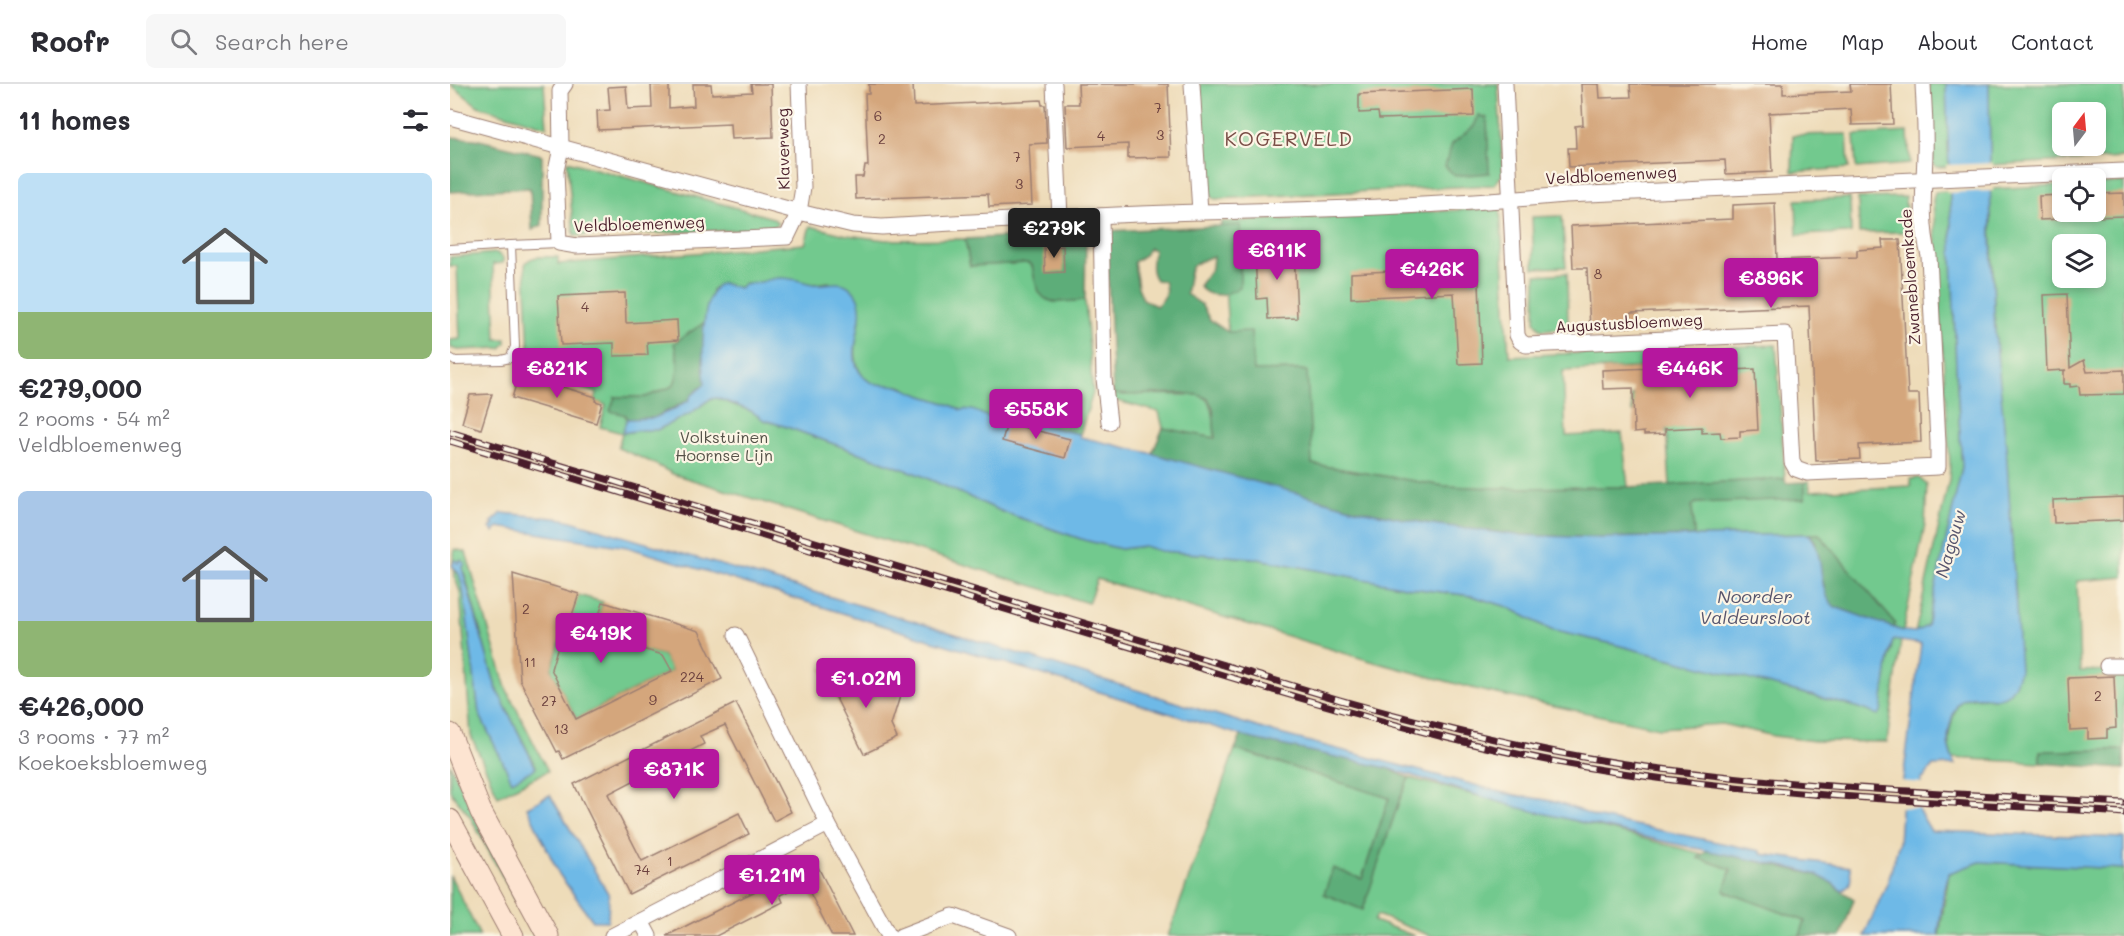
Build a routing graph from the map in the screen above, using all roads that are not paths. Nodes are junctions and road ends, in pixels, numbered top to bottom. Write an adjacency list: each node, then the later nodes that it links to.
1 (565, 84): 8 (street)
2 (799, 84): 12 (street, Klaverweg)
3 (1054, 84): 15 (street)
4 (1192, 84): 13 (street)
5 (1505, 84): 11 (street)
6 (1923, 84): 10 (street, Zwanebloemkade)
7 (450, 117): 8 (street, Veldbloemenweg)
8 (561, 148): 12 (street, Veldbloemenweg); 16 (street, Veldbloemenweg)
9 (2124, 171): 10 (street, Veldbloemenweg)
10 (1931, 180): 11 (street, Veldbloemenweg); 21 (street, Zwanebloemkade)
11 (1510, 200): 13 (street, Veldbloemenweg); 21 (street, Augustusbloemweg)
12 (799, 212): 15 (street, Veldbloemenweg); 16 (street, Veldbloemenweg)
13 (1200, 213): 14 (street, Veldbloemenweg)
14 (1101, 216): 15 (street, Veldbloemenweg); 20 (street)
15 (1060, 218)
16 (559, 243): 17 (lane)
17 (511, 245): 18 (lane); 19 (lane)
18 (450, 249)
19 (450, 358)
20 (1109, 422)
21 (1938, 467)
22 (736, 635): 27 (street)
23 (2107, 666): 24 (street)
24 (2124, 666)
25 (450, 734): 30 (main road)
26 (450, 820): 29 (main road)
27 (828, 824): 28 (street); 33 (street)
28 (641, 921): 31 (street); 32 (street)
29 (513, 936)
30 (548, 936)
31 (612, 936)
32 (649, 936)
33 (889, 936)
34 (901, 936): 35 (street)
35 (1009, 936)

